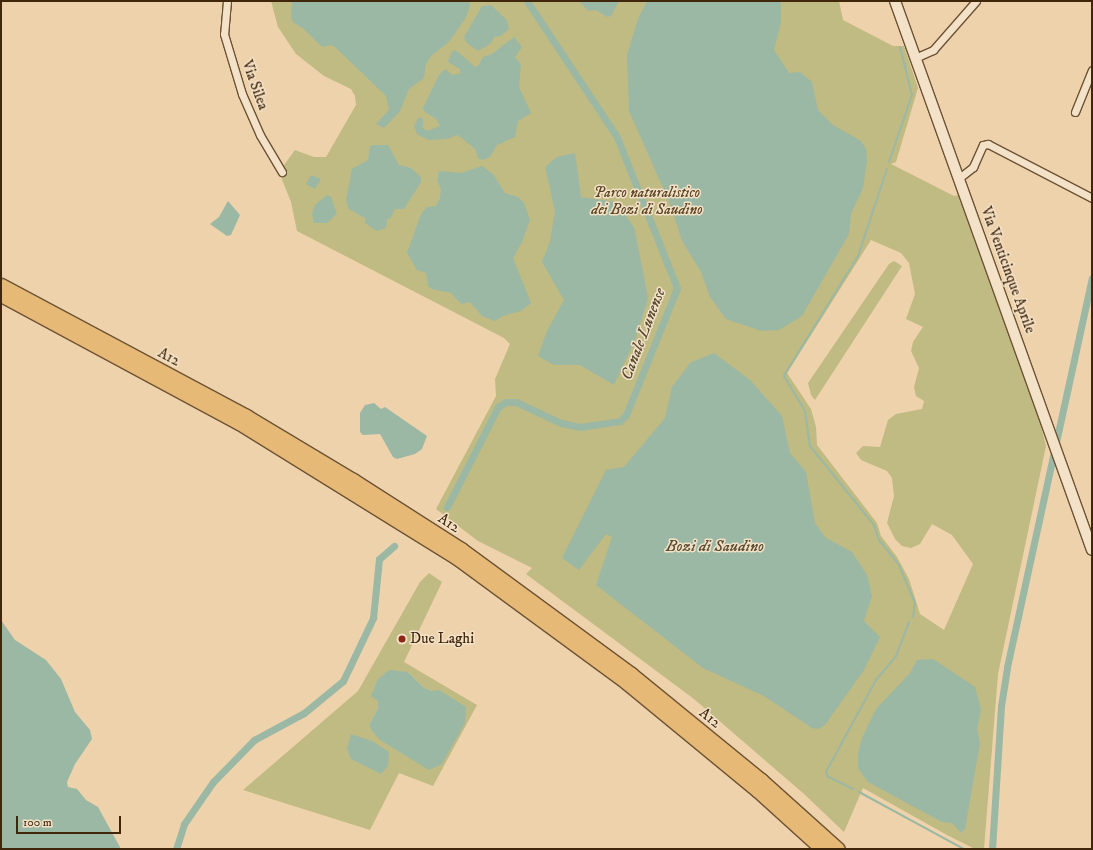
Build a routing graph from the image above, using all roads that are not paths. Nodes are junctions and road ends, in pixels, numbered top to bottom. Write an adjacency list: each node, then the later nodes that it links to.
1 (227, 1): 7 (street, Via Silea)
2 (895, 1): 4 (main road, Via Venticinque Aprile)
3 (976, 1): 4 (street)
4 (915, 58): 8 (main road, Via Venticinque Aprile)
5 (1092, 70): 6 (street)
6 (1074, 112)
7 (282, 172)
8 (959, 178): 9 (street); 12 (main road, Via Venticinque Aprile)
9 (1092, 198)
10 (1, 285): 14 (highway, A12 / A12)
11 (1, 295): 13 (highway, A12 / A12)
12 (1092, 550)
13 (822, 849)
14 (838, 849)

